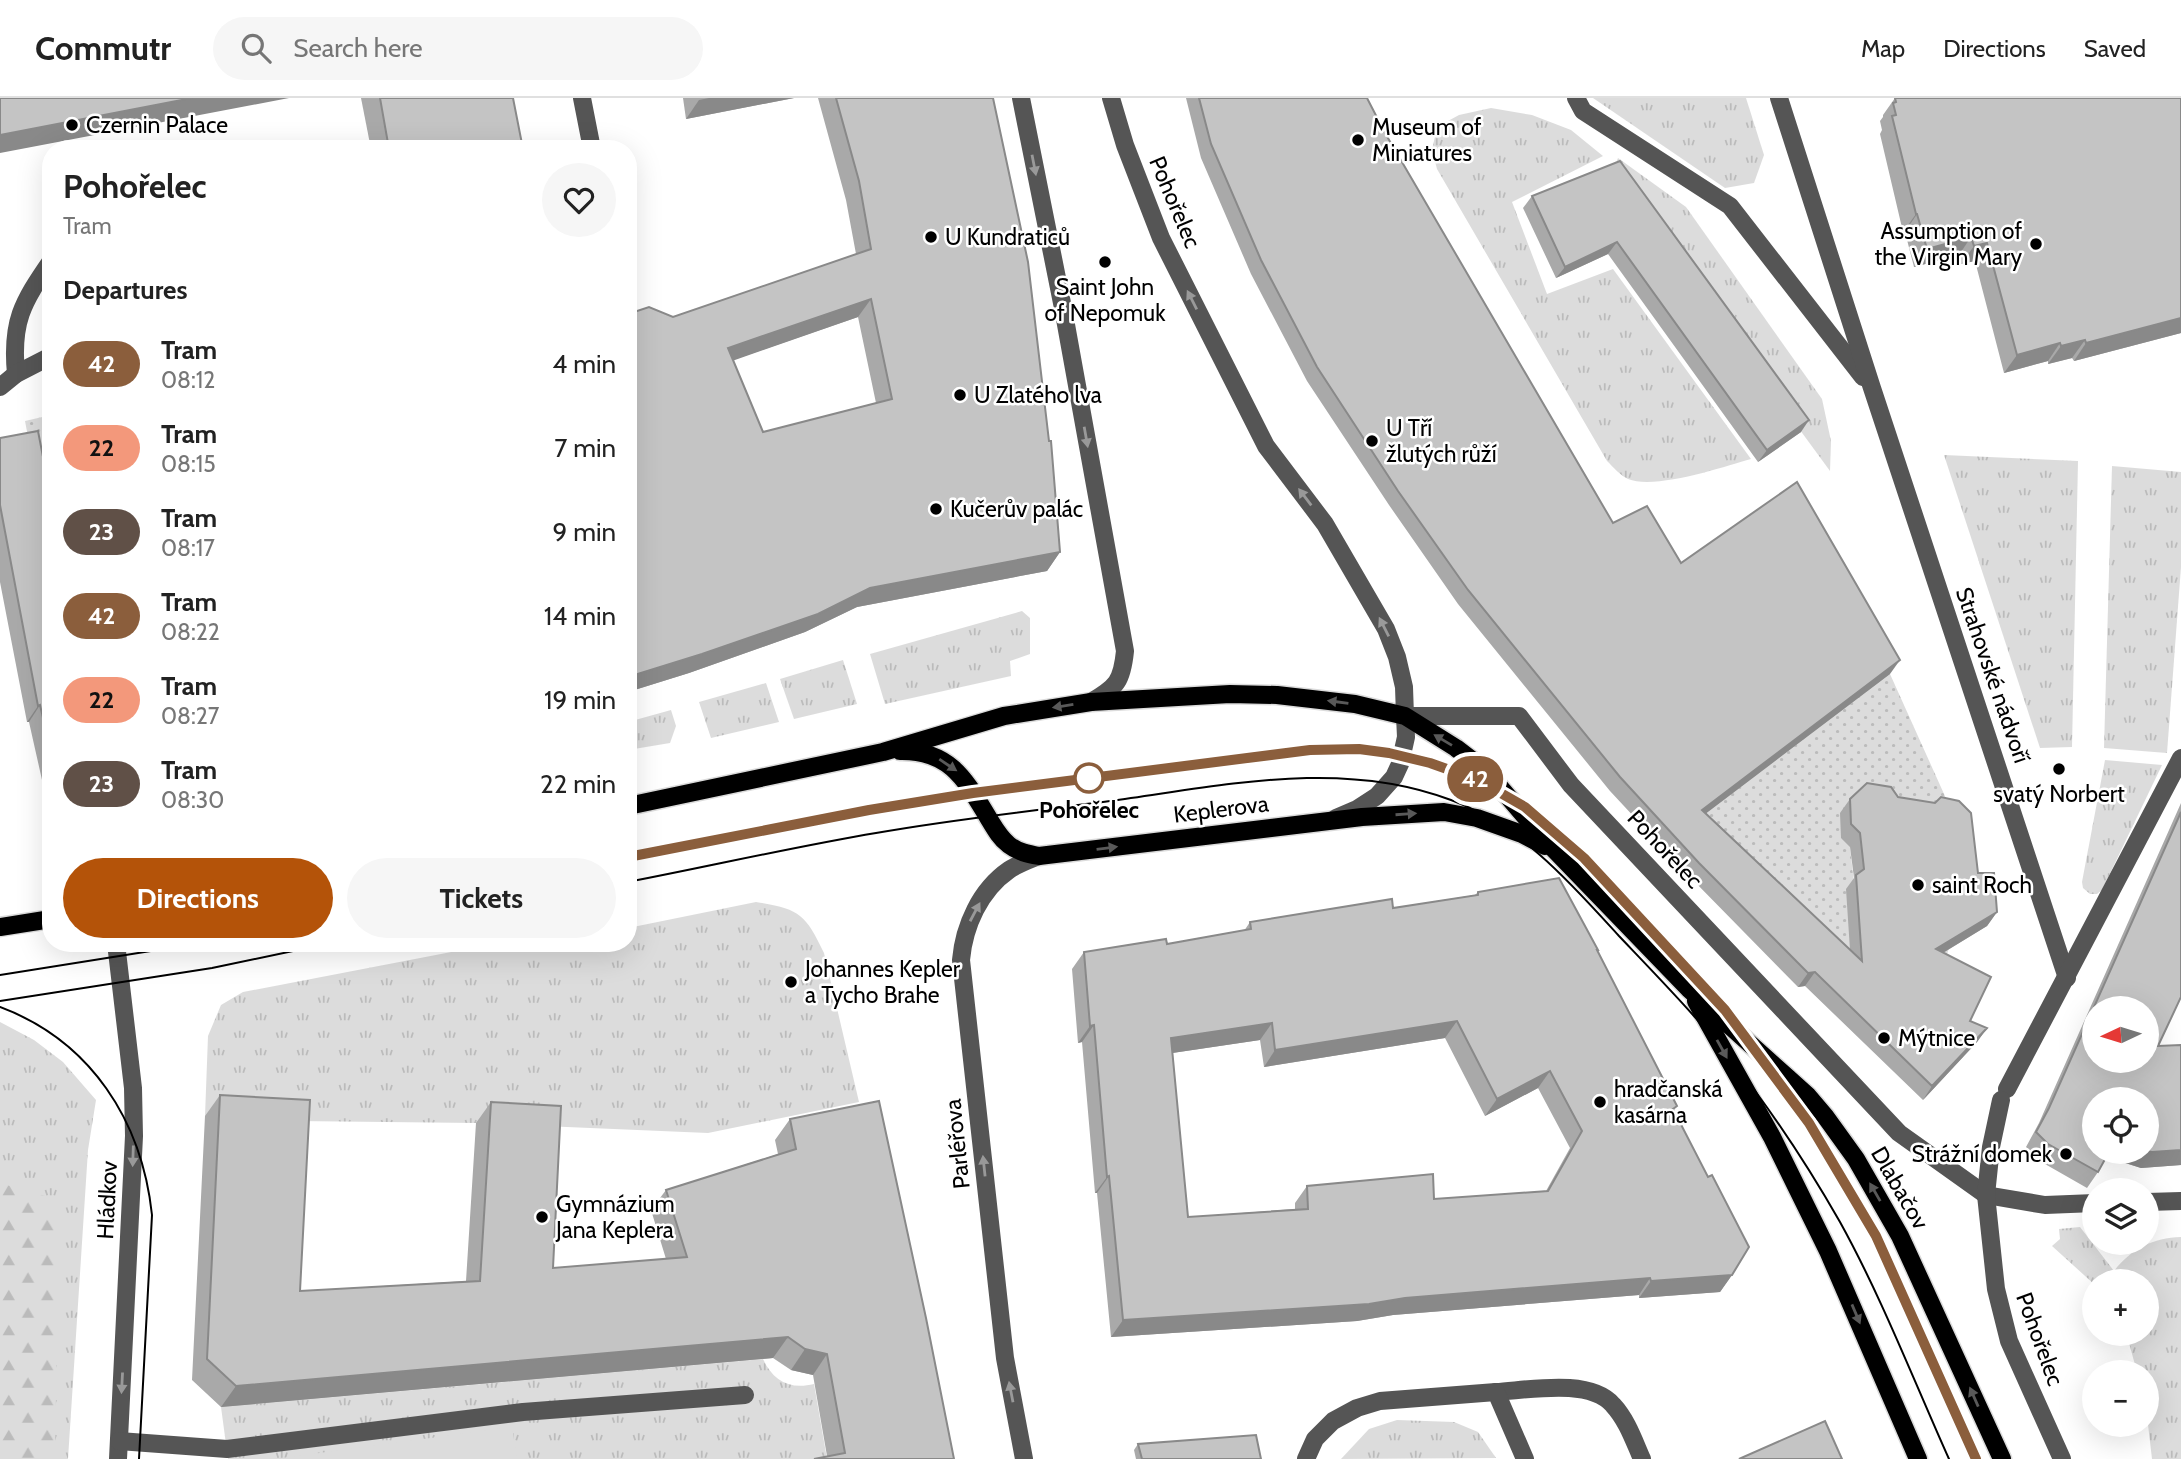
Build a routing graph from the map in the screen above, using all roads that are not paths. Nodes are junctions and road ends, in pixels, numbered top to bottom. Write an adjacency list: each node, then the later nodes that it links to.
1 (582, 98): 6 (street)
2 (1021, 98): 12 (street, one-way to 12)
3 (1111, 98): 13 (street, Pohořelec, one-way to 3)
4 (1576, 98): 11 (street, Strahovské nádvoří)
5 (1779, 98): 11 (street, Strahovské nádvoří)
6 (590, 140)
7 (42, 274): 9 (street)
8 (42, 361): 9 (street)
9 (16, 374): 10 (street)
10 (0, 387)
11 (1872, 388): 23 (street, Strahovské nádvoří)
12 (1091, 702): 13 (main road, Keplerova, one-way to 12); 14 (main road, Keplerova, one-way to 14)
13 (1405, 716): 17 (street); 19 (main road, Dlabačov, one-way to 13); 25 (street, Pohořelec)
14 (883, 751): 16 (main road, Keplerova); 18 (main road, Keplerova, one-way to 18)
15 (2181, 758): 23 (street)
16 (637, 804)
17 (1327, 822): 18 (main road, Keplerova, one-way to 17); 19 (main road, Keplerova, one-way to 19)
18 (1039, 856): 32 (street, Parléřova, one-way to 18)
19 (1562, 856): 24 (main road, Dlabačov)
20 (42, 920): 21 (main road)
21 (0, 927)
22 (117, 952): 31 (street, Hládkov, one-way to 31)
23 (2067, 978): 25 (street)
24 (1689, 989): 36 (main road, Dlabačov, one-way to 36); 37 (main road, Dlabačov, one-way to 24)
25 (1986, 1195): 28 (street); 38 (street, Pohořelec)
26 (2181, 1201): 27 (street)
27 (2159, 1202)
28 (2082, 1204)
29 (1496, 1392): 33 (street); 34 (street); 35 (street)
30 (745, 1395): 31 (street)
31 (118, 1450)
32 (1024, 1459)
33 (1306, 1459)
34 (1525, 1459)
35 (1642, 1459)
36 (1918, 1459)
37 (2002, 1459)
38 (2062, 1459)

